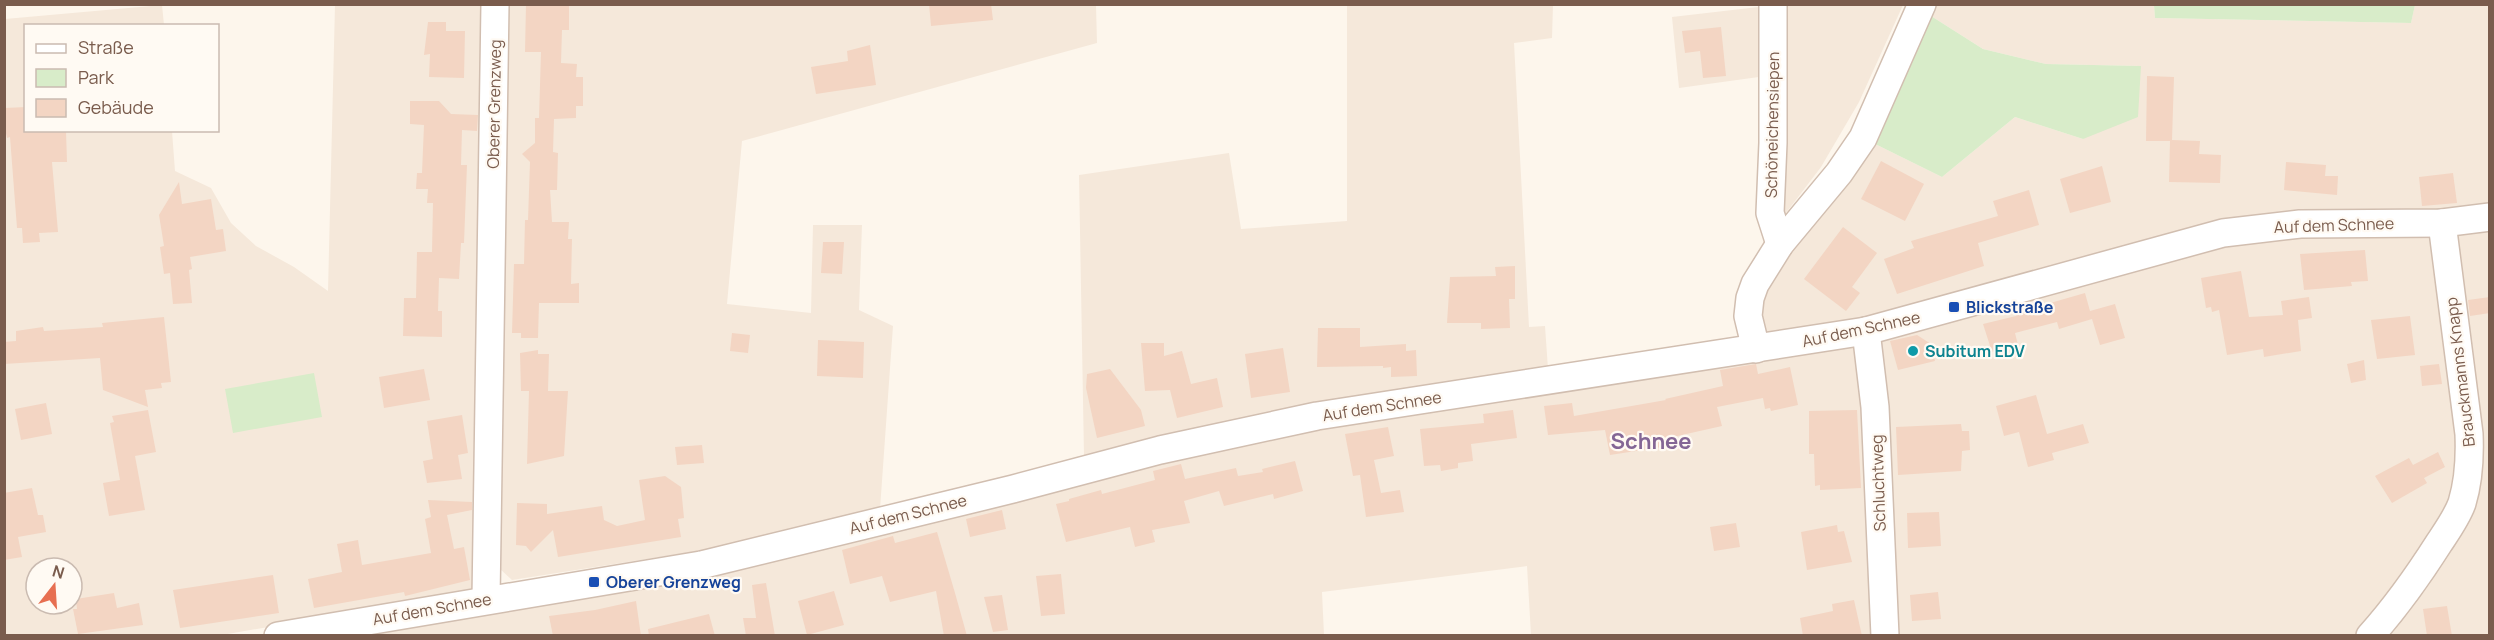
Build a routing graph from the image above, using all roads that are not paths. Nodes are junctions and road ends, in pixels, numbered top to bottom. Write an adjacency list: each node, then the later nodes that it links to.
1 (495, 4): 9 (street, Oberer Grenzweg)
2 (1773, 4): 6 (street, Schöneichensiepen)
3 (1922, 4): 6 (street)
4 (2490, 216): 5 (street, Auf dem Schnee)
5 (2442, 223): 7 (street, Auf dem Schnee); 12 (street, Brauckmanns Knapp)
6 (1780, 244): 8 (street)
7 (1866, 331): 8 (street, Auf dem Schnee); 11 (street, Schluchtweg)
8 (1755, 349): 9 (street, Auf dem Schnee)
9 (486, 599): 10 (street, Auf dem Schnee)
10 (278, 636)
11 (1885, 636)
12 (2370, 636)

